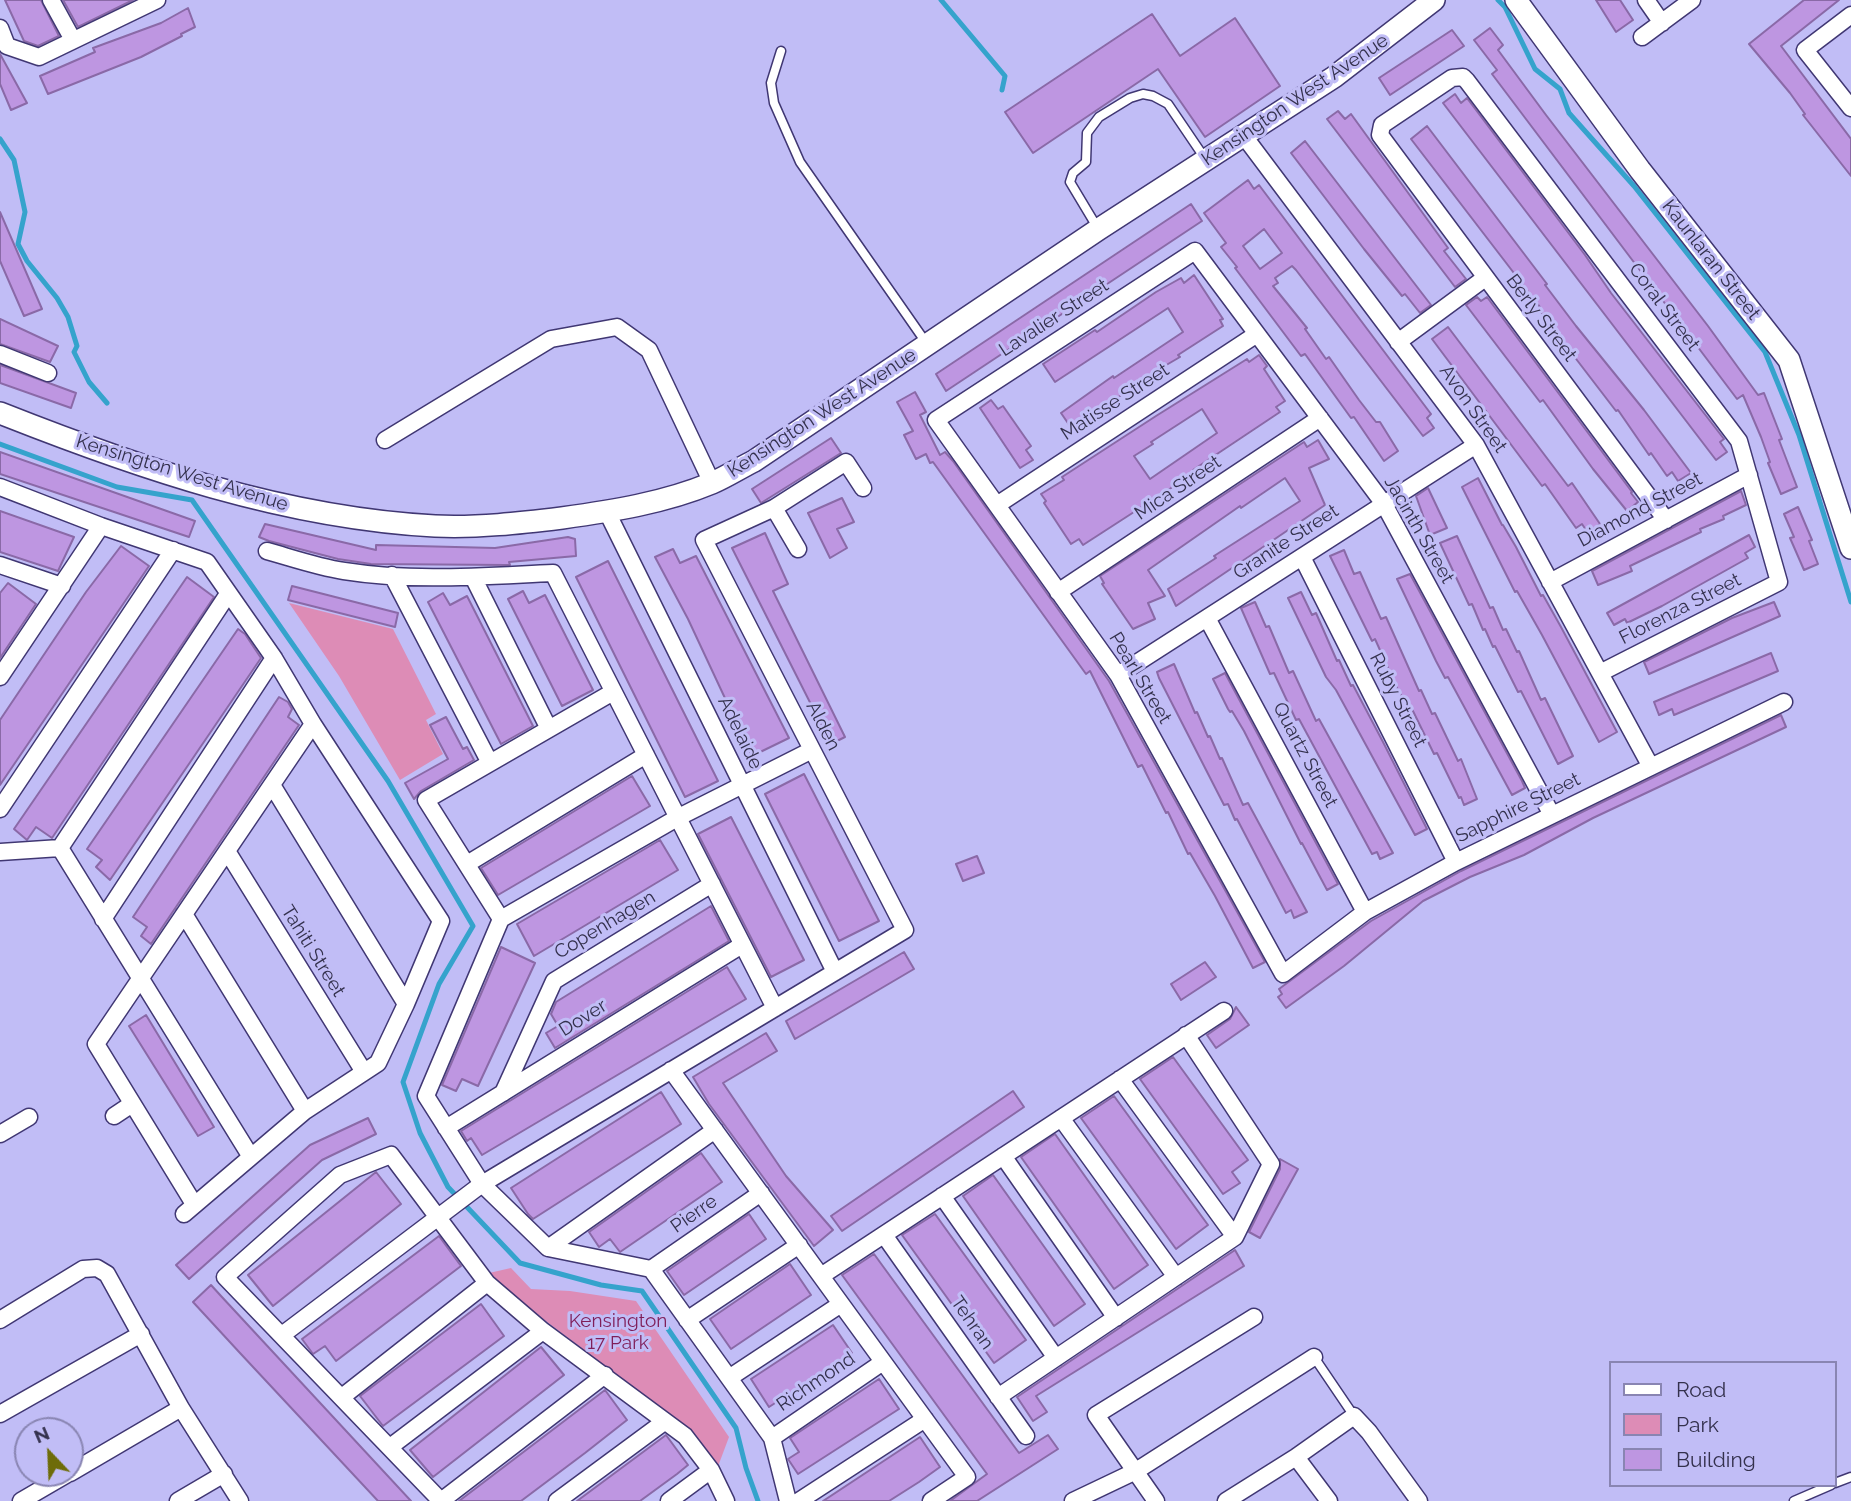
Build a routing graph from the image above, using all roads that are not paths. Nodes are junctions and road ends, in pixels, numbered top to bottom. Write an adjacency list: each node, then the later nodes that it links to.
1 (51, 0): 12 (street)
2 (157, 0): 7 (street)
3 (1434, 0): 15 (street, Kensington West Avenue)
4 (1516, 0): 41 (street, Kaunlaran Street)
5 (1646, 0): 9 (street)
6 (1692, 0): 9 (street)
7 (124, 7): 12 (street)
8 (1851, 15): 14 (street)
9 (1662, 23): 11 (street)
10 (0, 28): 12 (street)
11 (1642, 37)
12 (73, 40)
13 (781, 51): 23 (lane)
14 (1851, 108)
15 (1244, 136): 17 (street, Kensington West Avenue); 22 (street, Avon Street)
16 (1383, 140): 20 (street, Berly Street); 31 (street, Coral Street)
17 (1206, 160): 18 (street, Kensington West Avenue); 18 (lane)
18 (1099, 229): 23 (street, Kensington West Avenue)
19 (1195, 251): 21 (street, Jacinth Street); 28 (street, Lavalier Street)
20 (1485, 278): 22 (street); 39 (street, Berly Street)
21 (1257, 334): 27 (street, Jacinth Street); 36 (street, Matisse Street)
22 (1398, 342): 30 (street, Avon Street)
23 (927, 344): 32 (street, Kensington West Avenue)
24 (0, 354): 25 (street)
25 (48, 373)
26 (0, 412): 38 (street, Kensington West Avenue)
27 (1320, 418): 35 (street, Jacinth Street); 52 (street, Mica Street)
28 (936, 420): 36 (street, Pearl Street)
29 (385, 440): 32 (street)
30 (1476, 445): 35 (street, Granite Street); 49 (street, Avon Street)
31 (1749, 475): 39 (street, Diamond Street); 50 (street, Coral Street)
32 (712, 483): 38 (street, Kensington West Avenue)
33 (0, 487): 40 (street)
34 (863, 488): 37 (street)
35 (1384, 504): 45 (street, Granite Street); 70 (street, Jacinth Street)
36 (997, 505): 52 (street, Pearl Street)
37 (774, 508): 42 (street); 63 (street, Alden)
38 (607, 512): 68 (street, Adelaide)
39 (1665, 520): 49 (street, Diamond Street)
40 (101, 526): 43 (street); 51 (street)
41 (1851, 548)
42 (798, 549)
43 (173, 550): 53 (street); 69 (street)
44 (267, 551): 47 (street)
45 (1302, 557): 54 (street, Granite Street); 75 (street, Ruby Street)
46 (0, 565): 51 (street)
47 (391, 576): 48 (street); 65 (street)
48 (473, 577): 59 (street); 62 (street)
49 (1550, 582): 56 (street, Avon Street)
50 (1779, 582): 56 (street, Florenza Street)
51 (62, 586): 58 (street)
52 (1059, 592): 57 (street, Pearl Street)
53 (228, 594): 55 (street); 72 (street)
54 (1207, 618): 57 (street, Granite Street); 78 (street, Quartz Street)
55 (274, 658): 61 (street); 80 (street)
56 (1600, 673): 66 (street, Avon Street)
57 (1118, 675): 84 (street, Pearl Street)
58 (0, 677)
59 (613, 692): 62 (street); 64 (street)
60 (1784, 702): 66 (street, Sapphire Street)
61 (313, 724): 67 (street); 86 (street)
62 (549, 729): 65 (street)
63 (812, 750): 68 (street); 83 (street, Alden)
64 (646, 755): 71 (street); 76 (street)
65 (490, 763): 76 (street)
66 (1651, 767): 70 (street, Sapphire Street)
67 (272, 785): 73 (street); 86 (street)
68 (742, 785): 71 (street); 83 (street, Adelaide)
69 (0, 809)
70 (1552, 815): 75 (street, Sapphire Street)
71 (677, 818): 77 (street); 81 (street)
72 (60, 848): 74 (street); 80 (street)
73 (227, 851): 79 (street); 91 (street, Tahiti Street)
74 (0, 852)
75 (1456, 862): 78 (street, Sapphire Street)
76 (467, 864): 81 (street)
77 (712, 884): 82 (street); 93 (street, Copenhagen)
78 (1365, 912): 84 (street, Sapphire Street)
79 (184, 914): 85 (street); 95 (street)
80 (103, 919): 85 (street)
81 (501, 919): 99 (street)
82 (742, 945): 87 (street); 93 (street, Dover)
83 (835, 972): 87 (street)
84 (1283, 974)
85 (141, 979): 94 (street); 103 (street)
86 (406, 1004): 91 (street)
87 (775, 1008): 90 (street)
88 (1224, 1011): 89 (street)
89 (1186, 1035): 92 (street); 109 (street)
90 (671, 1070): 100 (street); 104 (street)
91 (363, 1072): 95 (street)
92 (1120, 1079): 98 (street); 109 (street)
93 (503, 1093): 99 (street, Dover)
94 (132, 1104): 96 (street); 103 (street)
95 (305, 1111): 103 (street)
96 (114, 1116)
97 (29, 1117): 101 (street)
98 (1061, 1118): 102 (street); 114 (street)
99 (446, 1128): 104 (street)
100 (715, 1130): 105 (street); 111 (street)
101 (0, 1134)
102 (1003, 1156): 106 (street); 118 (street)
103 (251, 1157)
104 (477, 1188): 107 (street); 111 (street)
105 (761, 1193): 110 (street); 112 (street, Pierre)
106 (942, 1196): 108 (street); 125 (street)
107 (441, 1213): 115 (street); 123 (street); 123 (street)
108 (884, 1235): 113 (street); 130 (street, Tehran)
109 (1235, 1237): 114 (street)
110 (799, 1245): 113 (street); 120 (street)
111 (548, 1248): 112 (street)
112 (651, 1269): 120 (street)
113 (821, 1276): 116 (street)
114 (1175, 1278): 118 (street)
115 (487, 1283): 121 (street); 129 (street)
116 (841, 1304): 126 (street); 128 (street)
117 (1254, 1317): 142 (street)
118 (1116, 1318): 125 (street)
119 (0, 1320): 122 (street)
120 (687, 1320): 128 (street)
121 (543, 1331): 127 (street); 138 (street)
122 (141, 1334): 131 (street); 132 (street)
123 (282, 1335): 129 (street)
124 (1314, 1357): 133 (lane); 142 (street)
125 (1056, 1358): 130 (street)
126 (883, 1362): 134 (street); 137 (street, Richmond)
127 (605, 1375): 135 (street); 150 (street)
128 (729, 1378): 137 (street)
129 (342, 1397): 138 (street)
130 (998, 1397): 136 (street, Tehran)
131 (181, 1408): 140 (street); 143 (street)
132 (0, 1414)
133 (1354, 1416): 139 (street); 160 (street)
134 (925, 1419): 155 (street); 156 (street)
135 (664, 1422): 141 (street); 151 (street)
136 (1026, 1436)
137 (772, 1438): 154 (street)
138 (390, 1447): 150 (street)
139 (1296, 1457): 146 (street); 159 (street)
140 (84, 1465)
141 (711, 1470): 152 (street); 153 (street)
142 (1136, 1471): 157 (street); 158 (street)
143 (224, 1474): 148 (street); 149 (street)
144 (46, 1487): 147 (street)
145 (1826, 1487): 161 (lane)
146 (1237, 1498)
147 (21, 1501)
148 (178, 1501)
149 (240, 1501)
150 (441, 1501)
151 (556, 1501)
152 (669, 1501)
153 (726, 1501)
154 (788, 1501)
155 (799, 1501)
156 (931, 1501)
157 (1073, 1501)
158 (1156, 1501)
159 (1329, 1501)
160 (1419, 1501)
161 (1794, 1501)

